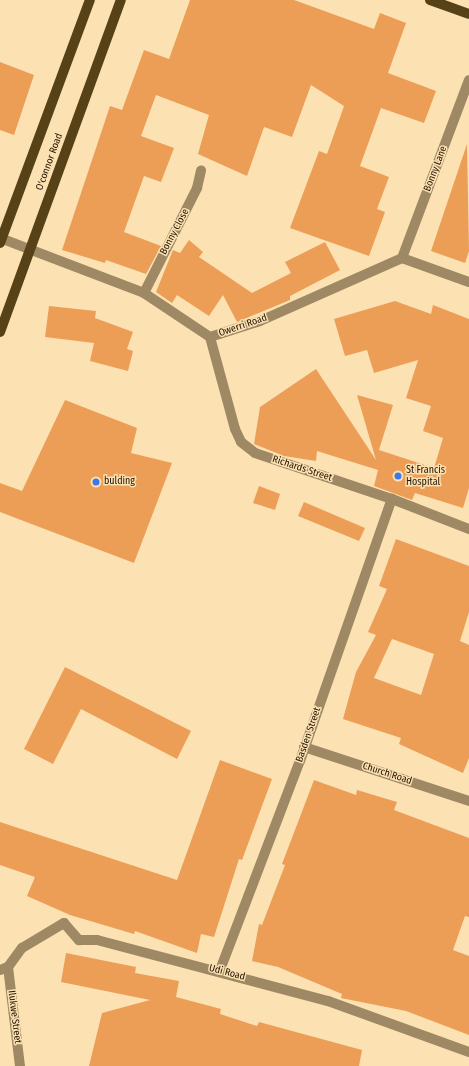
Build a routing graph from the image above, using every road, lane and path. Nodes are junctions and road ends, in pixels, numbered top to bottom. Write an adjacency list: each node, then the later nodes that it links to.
1 (90, 0): 7 (main road, O'connor Road)
2 (121, 0): 8 (main road, O'connor Road)
3 (430, 0): 4 (main road)
4 (469, 14)
5 (469, 80): 9 (street, Bonny Lane)
6 (201, 170): 11 (street, Bonny Close)
7 (1, 240): 8 (street, Owerri Road)
8 (31, 249): 11 (street, Owerri Road); 12 (main road, O'connor Road)
9 (402, 258): 10 (street); 13 (street, Owerri Road)
10 (469, 282)
11 (144, 293): 13 (street, Owerri Road)
12 (0, 332)
13 (210, 338): 14 (street, Richards Street)
14 (392, 499): 15 (street, Richards Street); 16 (street, Basden Street)
15 (469, 529)
16 (304, 747): 17 (street, Church Road); 19 (street, Basden Street)
17 (469, 801)
18 (4, 968): 19 (street, Udi Road); 21 (street, Ilukwe Street)
19 (220, 970): 20 (street, Udi Road)
20 (469, 1052)
21 (20, 1066)

